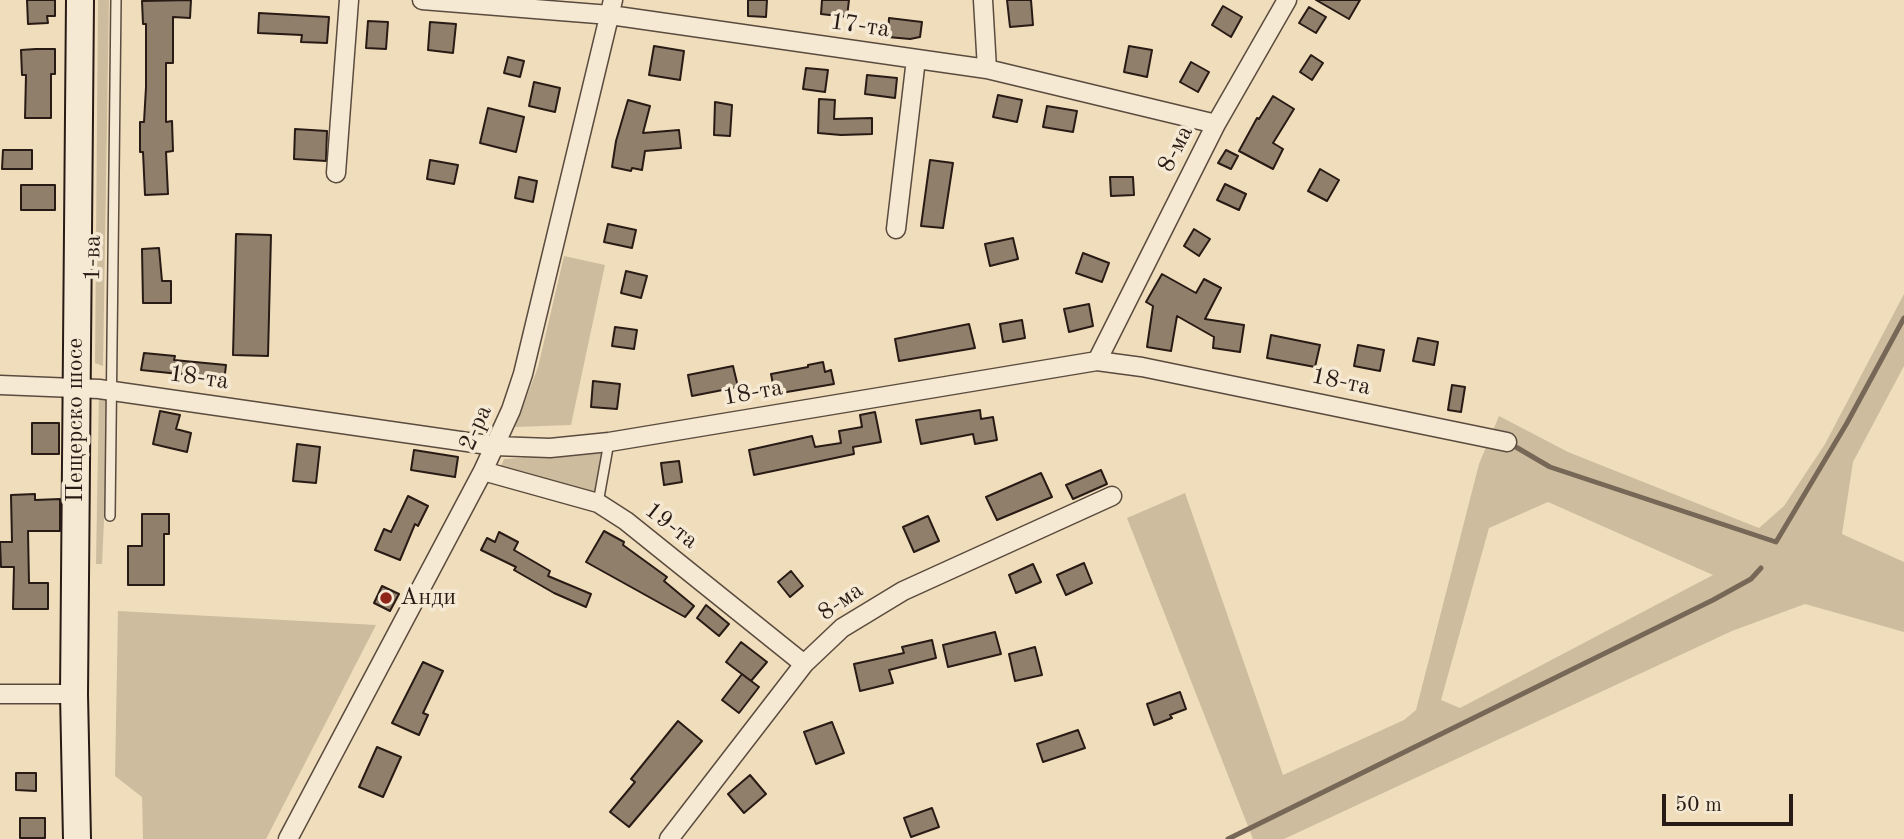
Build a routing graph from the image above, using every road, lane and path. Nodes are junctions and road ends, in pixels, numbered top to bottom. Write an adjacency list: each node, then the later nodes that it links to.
1 (80, 0): 15 (main road, Пещерско шосе)
2 (116, 0): 16 (lane, 1-ва)
3 (349, 0): 11 (street)
4 (422, 0): 7 (street, 17-та)
5 (983, 0): 9 (street)
6 (1287, 0): 10 (street, 8-ма)
7 (612, 7): 8 (street, 17-та); 19 (street, 2-ра)
8 (916, 59): 9 (street, 17-та); 12 (street, 17-та)
9 (986, 69): 10 (street, 17-та)
10 (1216, 124): 13 (street, 8-ма)
11 (336, 173)
12 (897, 229)
13 (1097, 361): 17 (street, 18-та); 18 (street, 18-та)
14 (0, 385): 15 (street, 18-та)
15 (77, 386): 16 (street, 18-та); 26 (main road, Пещерско шосе)
16 (110, 390): 19 (street, 18-та); 23 (lane, 1-ва)
17 (609, 442): 19 (street, 18-та); 22 (lane)
18 (1507, 442)
19 (495, 446): 20 (street, 2-ра)
20 (483, 471): 22 (street, 19-та); 28 (street, 2-ра)
21 (1112, 496): 24 (street, 8-ма)
22 (598, 503): 24 (street, 19-та)
23 (110, 516)
24 (804, 664): 29 (street, 8-ма)
25 (0, 694): 26 (street)
26 (74, 694): 27 (main road, Пещерско шосе)
27 (77, 839)
28 (288, 839)
29 (669, 839)

